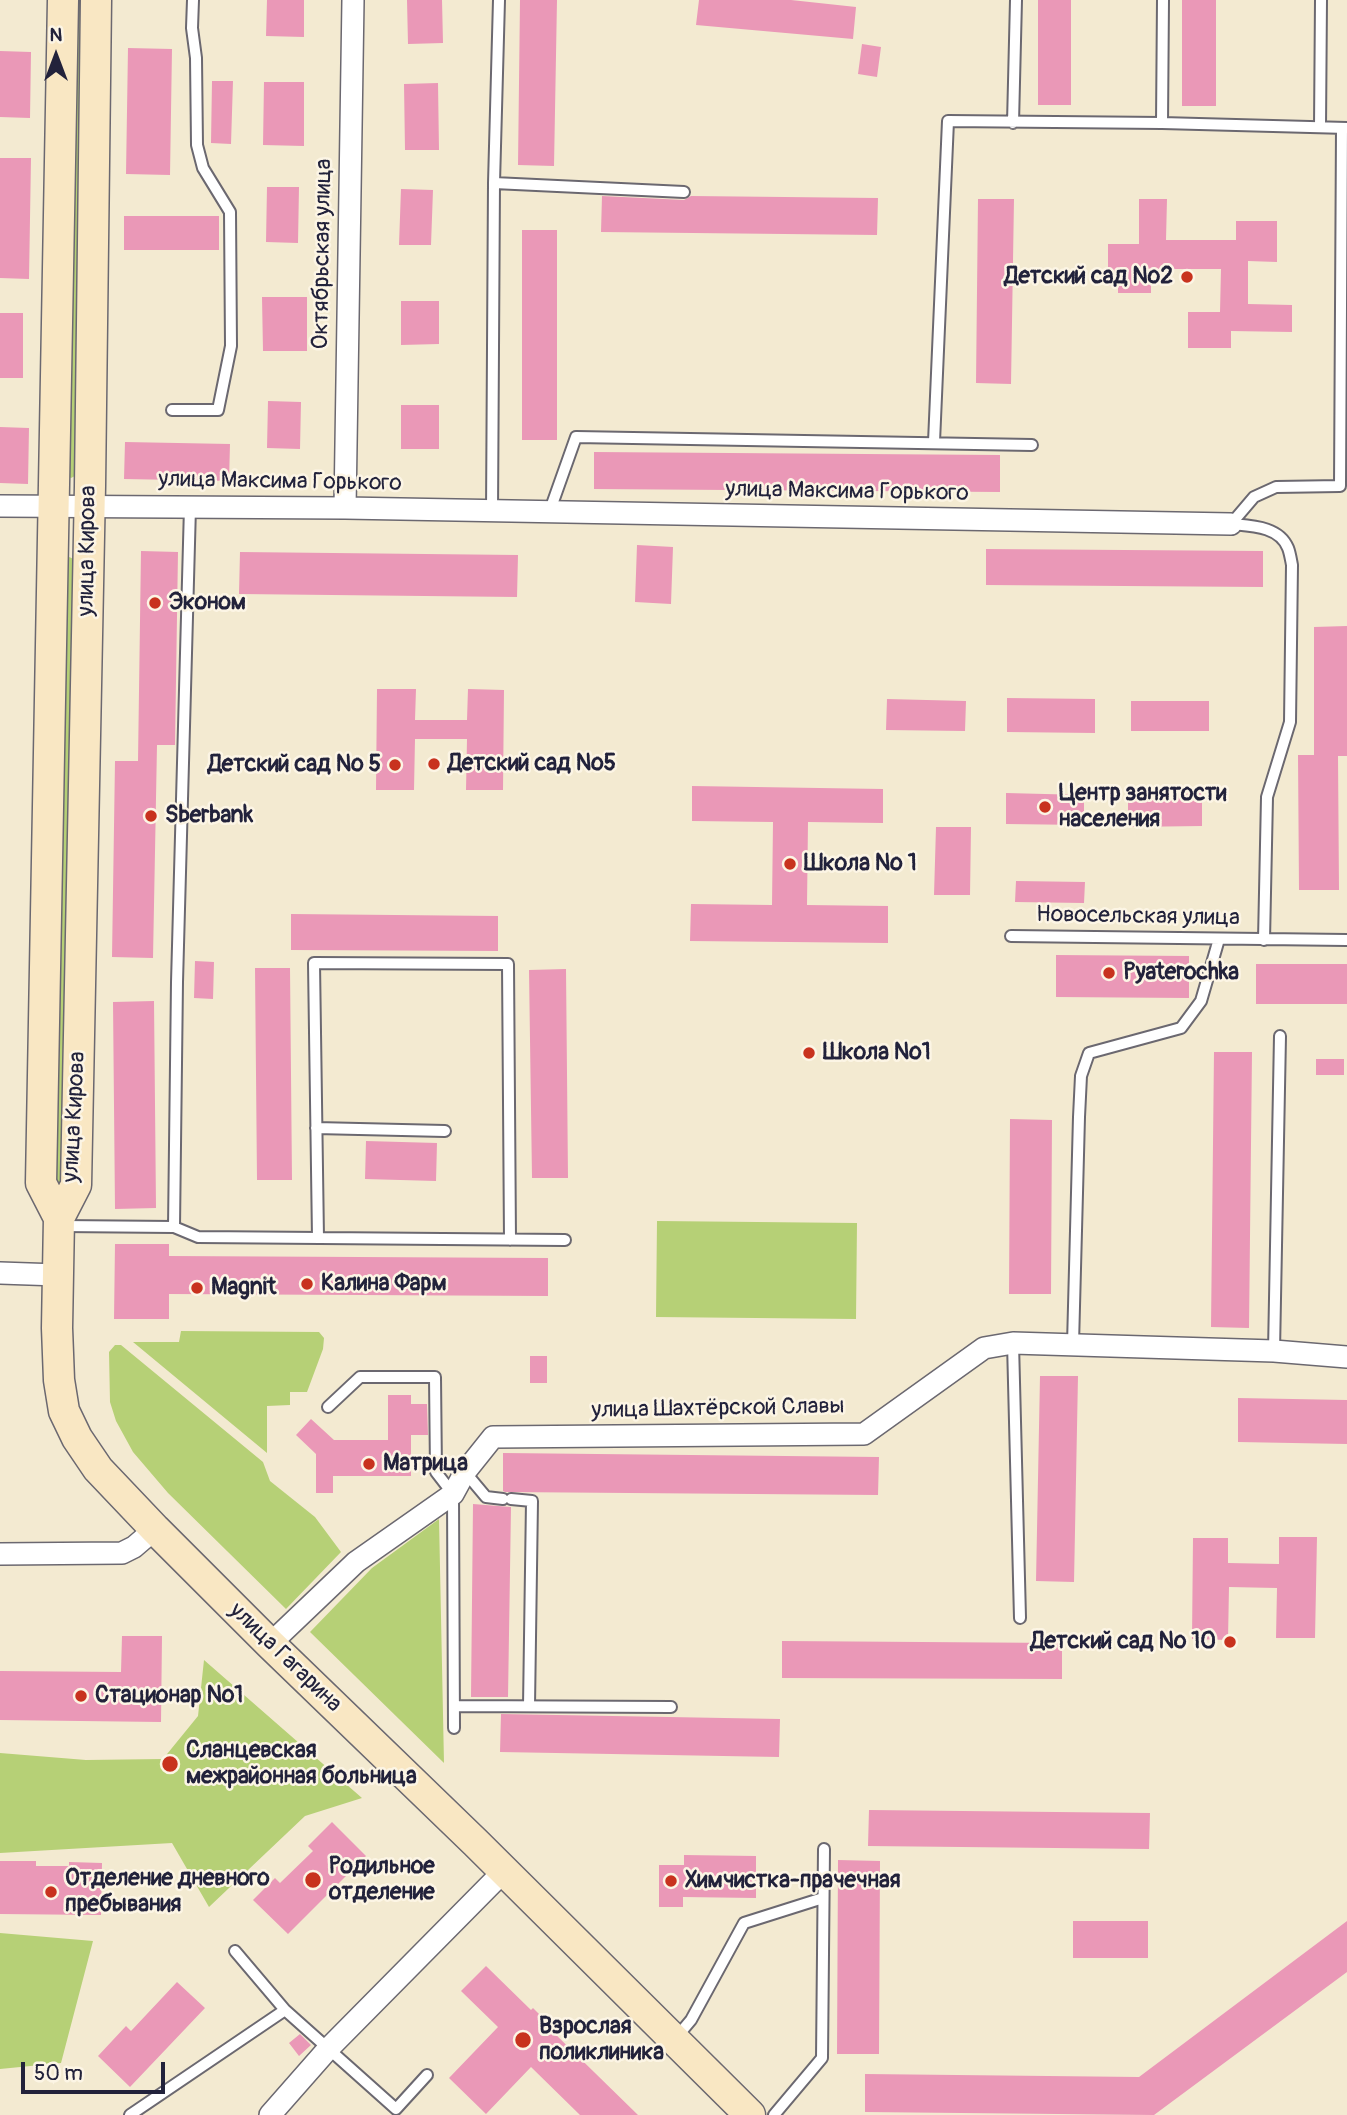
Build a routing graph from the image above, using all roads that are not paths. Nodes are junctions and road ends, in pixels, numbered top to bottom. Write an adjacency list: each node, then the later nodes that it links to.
1 (63, 0): 20 (main road, улица Кирова)
2 (96, 0): 21 (main road, улица Кирова)
3 (193, 0): 15 (lane)
4 (353, 0): 23 (street, Октябрьская улица)
5 (499, 0): 13 (lane)
6 (1016, 0): 9 (lane)
7 (1163, 0): 10 (lane)
8 (1321, 0): 11 (lane)
9 (1013, 123): 10 (lane); 16 (lane)
10 (1162, 123): 11 (lane)
11 (1320, 127): 12 (lane)
12 (1345, 128): 18 (lane)
13 (494, 183): 14 (lane); 24 (lane)
14 (684, 192)
15 (172, 410)
16 (934, 442): 17 (lane); 25 (lane)
17 (1032, 444)
18 (1344, 486): 26 (lane)
19 (0, 506): 20 (street, улица Максима Горького)
20 (53, 506): 21 (street, улица Максима Горького); 34 (main road, улица Кирова)
21 (89, 506): 22 (street, улица Максима Горького); 34 (main road, улица Кирова)
22 (190, 507): 23 (street, улица Максима Горького); 35 (lane)
23 (345, 508): 24 (street, улица Максима Горького)
24 (492, 512): 25 (street, улица Максима Горького)
25 (550, 513): 26 (street, улица Максима Горького)
26 (1231, 524): 29 (lane, улица Максима Горького)
27 (1011, 936): 28 (lane, Новосельская улица)
28 (1219, 939): 29 (lane, Новосельская улица); 42 (lane)
29 (1264, 940): 30 (lane, Новосельская улица)
30 (1347, 940)
31 (1280, 1036): 43 (lane)
32 (316, 1128): 33 (lane); 36 (lane); 37 (lane)
33 (445, 1131)
34 (59, 1223): 35 (lane); 40 (main road, улица Гагарина)
35 (174, 1227): 36 (lane)
36 (317, 1238): 37 (lane)
37 (510, 1240): 38 (lane)
38 (565, 1240)
39 (0, 1273): 40 (street)
40 (58, 1275): 48 (main road, улица Гагарина)
41 (1013, 1343): 42 (street, улица Шахтёрской Славы); 46 (street, улица Шахтёрской Славы); 50 (lane)
42 (1073, 1344): 43 (street, улица Шахтёрской Славы)
43 (1274, 1351): 44 (street, улица Шахтёрской Славы)
44 (1347, 1357)
45 (328, 1407): 47 (lane)
46 (465, 1472): 47 (street, улица Шахтёрской Славы); 53 (lane)
47 (453, 1494): 51 (street, улица Шахтёрской Славы); 52 (lane)
48 (155, 1530): 49 (street); 51 (main road, улица Гагарина)
49 (0, 1554)
50 (1020, 1618)
51 (270, 1644): 57 (main road, улица Гагарина)
52 (454, 1706): 53 (lane); 55 (lane)
53 (529, 1706): 54 (lane)
54 (671, 1707)
55 (454, 1728)
56 (824, 1849): 58 (lane)
57 (504, 1871): 61 (main road, улица Гагарина); 62 (street)
58 (823, 1898): 61 (lane); 67 (lane)
59 (235, 1951): 60 (lane)
60 (285, 2010): 62 (lane); 64 (lane)
61 (674, 2040): 66 (main road, улица Гагарина)
62 (328, 2049): 63 (lane); 65 (street)
63 (427, 2075)
64 (130, 2115)
65 (270, 2115)
66 (750, 2115)
67 (774, 2115)

